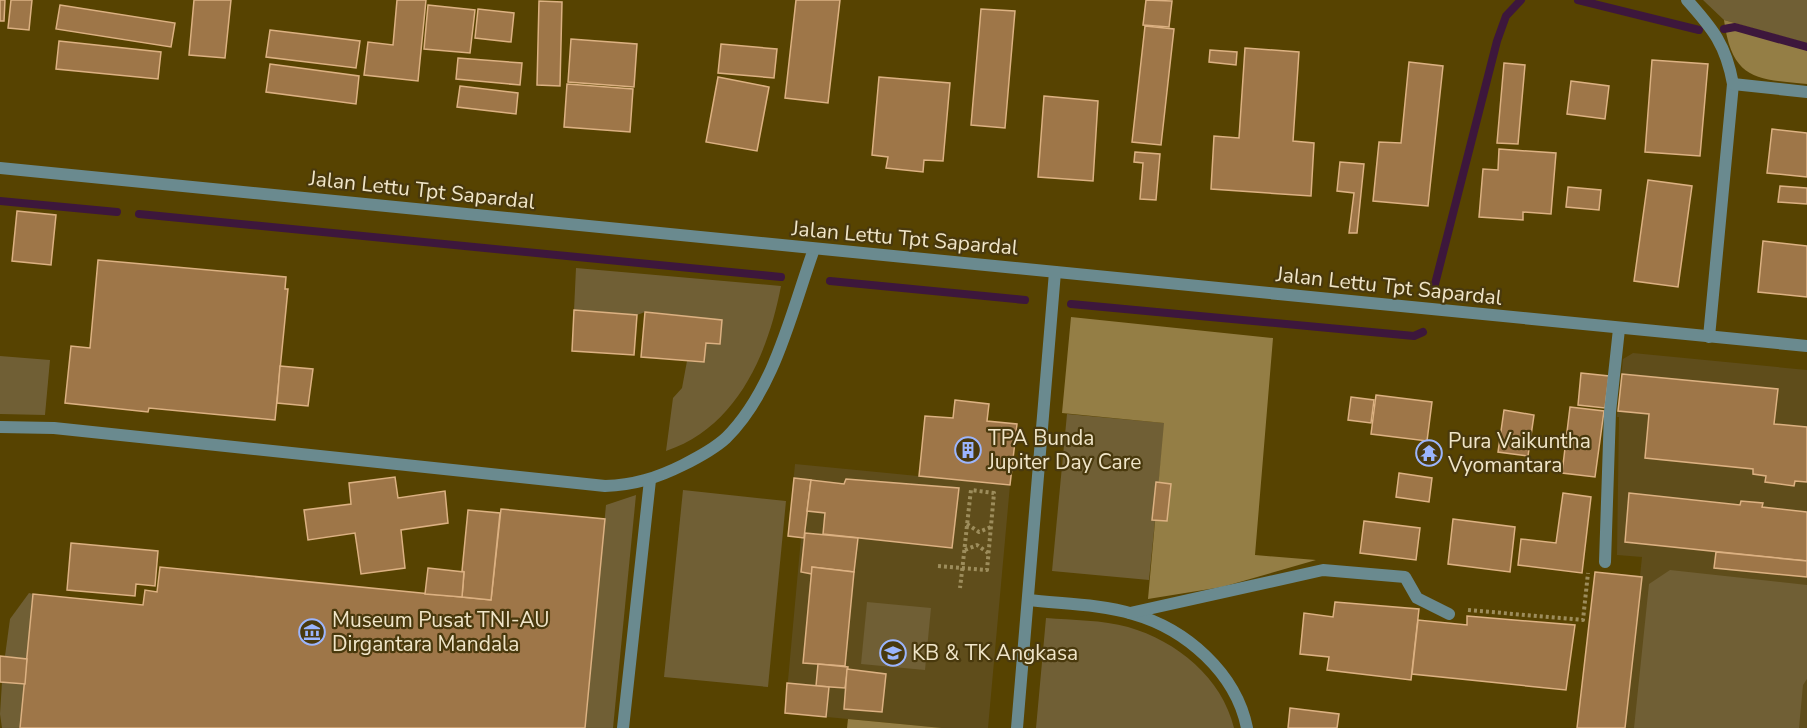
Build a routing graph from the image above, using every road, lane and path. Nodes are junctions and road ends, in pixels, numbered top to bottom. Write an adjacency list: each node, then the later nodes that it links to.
1 (1687, 0): 2 (street)
2 (1733, 84): 3 (street); 8 (street)
3 (1807, 92)
4 (0, 168): 5 (street, Jalan Lettu Tpt Sapardal)
5 (814, 249): 6 (street, Jalan Lettu Tpt Sapardal); 11 (street)
6 (1055, 272): 7 (street, Jalan Lettu Tpt Sapardal); 20 (street)
7 (1619, 329): 8 (street, Jalan Lettu Tpt Sapardal); 16 (street)
8 (1709, 336): 9 (street, Jalan Lettu Tpt Sapardal)
9 (1807, 346)
10 (0, 427): 11 (street)
11 (650, 480): 23 (street)
12 (967, 524): 13 (path); 13 (path); 14 (path)
13 (991, 526): 15 (path)
14 (964, 551): 15 (path); 18 (path)
15 (988, 554): 18 (path)
16 (1605, 562): 22 (path)
17 (939, 566): 18 (path)
18 (963, 568): 19 (path)
19 (960, 588)
20 (1028, 600): 21 (street); 24 (street)
21 (1130, 613): 22 (street); 25 (street)
22 (1449, 614)
23 (623, 728)
24 (1017, 728)
25 (1247, 728)

